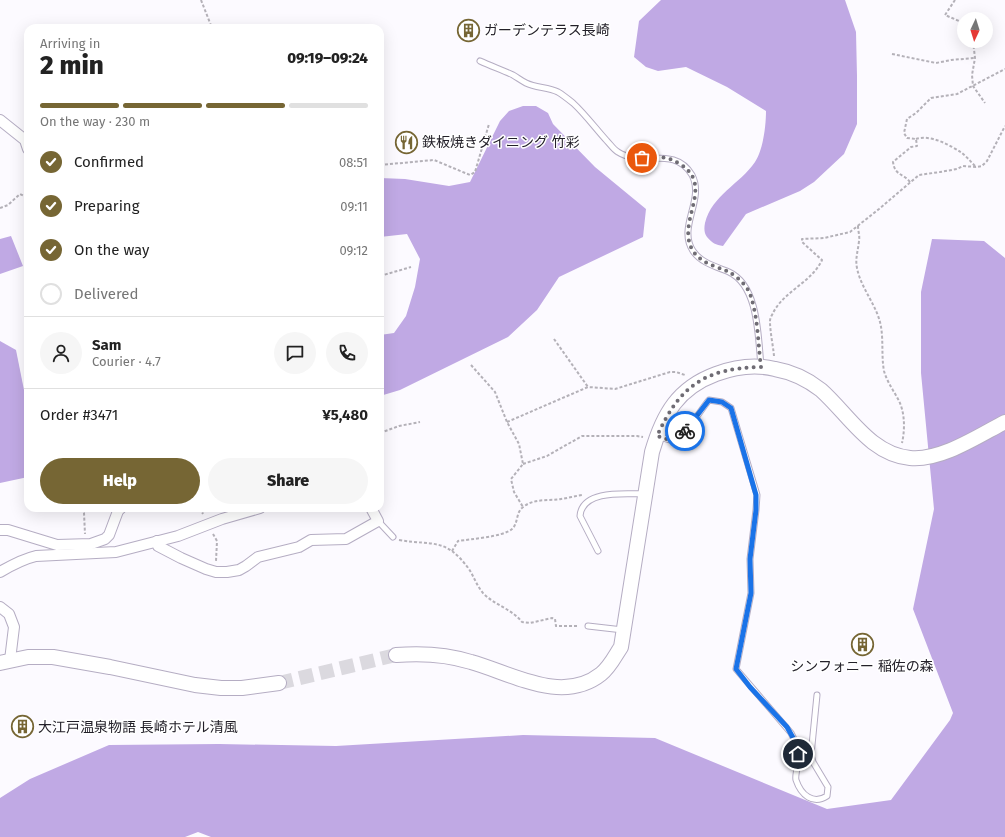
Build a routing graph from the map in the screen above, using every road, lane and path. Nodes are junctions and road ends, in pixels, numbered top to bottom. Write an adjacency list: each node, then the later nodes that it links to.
1 (201, 0): 4 (path)
2 (955, 0): 3 (path)
3 (957, 20)
4 (210, 24)
5 (974, 48): 7 (path)
6 (892, 54): 7 (path)
7 (975, 58): 10 (path)
8 (480, 61): 28 (lane)
9 (1005, 69): 10 (path)
10 (973, 86): 11 (path); 16 (path)
11 (985, 103)
12 (0, 120): 15 (street)
13 (488, 124): 17 (path)
14 (1005, 126): 18 (path)
15 (24, 139)
16 (916, 140): 18 (path); 19 (path)
17 (384, 165)
18 (976, 167): 19 (path)
19 (911, 183): 22 (path)
20 (24, 196): 21 (path)
21 (0, 208)
22 (858, 226): 26 (path); 36 (path)
23 (411, 267): 24 (path)
24 (384, 275)
25 (554, 339): 30 (path)
26 (775, 362)
27 (471, 365): 32 (path)
28 (761, 367): 29 (street); 36 (street)
29 (698, 383): 30 (path); 35 (street)
30 (588, 387): 32 (path)
31 (420, 422): 34 (path)
32 (507, 422): 37 (path)
33 (1005, 422): 36 (street)
34 (384, 431)
35 (656, 438): 37 (path); 38 (street); 60 (lane)
36 (900, 456)
37 (523, 464): 50 (path)
38 (646, 494): 51 (lane); 56 (street)
39 (84, 512): 49 (path)
40 (118, 512): 49 (street)
41 (202, 512): 45 (path)
42 (243, 512): 45 (street)
43 (373, 512): 44 (street)
44 (378, 521): 47 (lane); 53 (street)
45 (208, 525): 48 (street); 53 (path)
46 (0, 530): 49 (street)
47 (393, 537): 50 (path)
48 (157, 541): 52 (street); 53 (street)
49 (85, 544)
50 (452, 550): 55 (path)
51 (598, 551)
52 (0, 572)
53 (216, 572)
54 (0, 606): 58 (street)
55 (588, 626): 56 (lane)
56 (624, 630): 57 (street)
57 (396, 655)
58 (5, 661): 59 (street)
59 (279, 683)
60 (817, 695)

